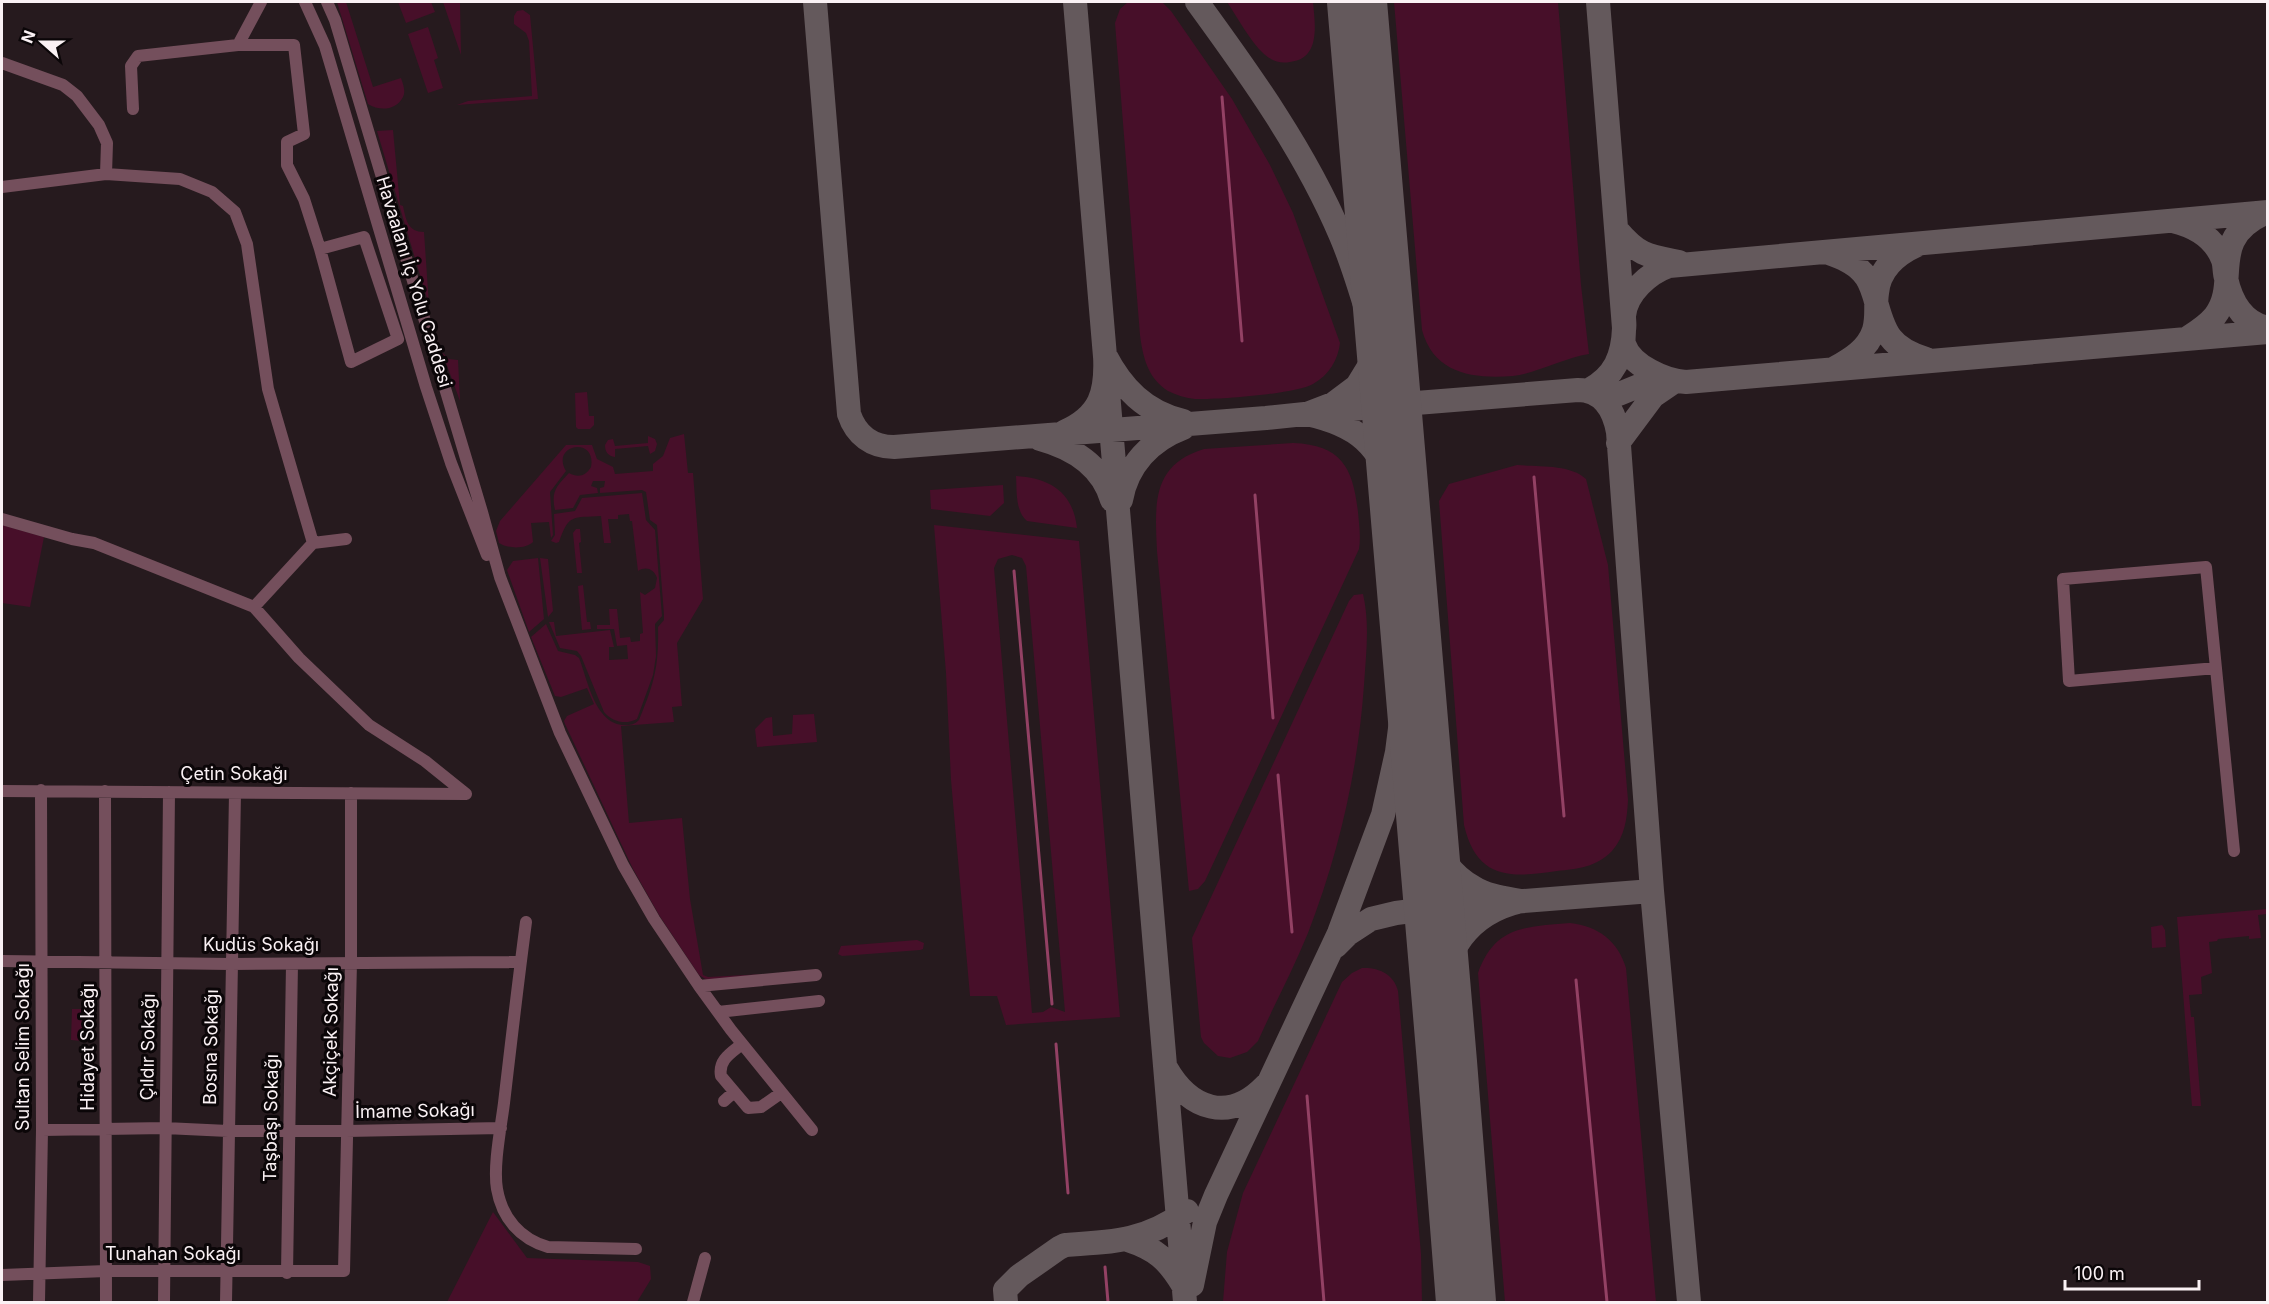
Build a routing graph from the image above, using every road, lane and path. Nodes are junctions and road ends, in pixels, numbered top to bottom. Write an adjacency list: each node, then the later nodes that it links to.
1 (261, 2): 4 (street)
2 (305, 2): 13 (street, Havaalanı İç Yolu Caddesi)
3 (327, 2): 13 (street, Havaalanı İç Yolu Caddesi)
4 (238, 45): 6 (street); 9 (street)
5 (2, 63): 7 (street)
6 (134, 108)
7 (106, 174): 8 (street); 12 (street)
8 (2, 187)
9 (320, 249): 9 (street)
10 (2, 519): 14 (street)
11 (346, 539): 12 (street)
12 (313, 543): 14 (street)
13 (497, 568): 33 (street, Havaalanı İç Yolu Caddesi)
14 (254, 607): 21 (street, Çetin Sokağı)
15 (2216, 668): 15 (street); 22 (street)
16 (41, 790): 17 (street, Çetin Sokağı); 18 (street, Çetin Sokağı); 25 (street, Sultan Selim Sokağı)
17 (2, 791)
18 (105, 791): 19 (street, Çetin Sokağı); 28 (street, Hidayet Sokağı)
19 (169, 792): 20 (street, Çetin Sokağı); 29 (street, Çıldır Sokağı)
20 (235, 792): 21 (street, Çetin Sokağı); 30 (street, Bosna Sokağı)
21 (351, 793): 26 (street, Akçiçek Sokağı)
22 (2234, 851)
23 (526, 922): 27 (street)
24 (2, 961): 25 (street, Kudüs Sokağı)
25 (40, 961): 28 (street, Kudüs Sokağı); 43 (street, Sultan Selim Sokağı)
26 (351, 962): 27 (street, Kudüs Sokağı); 31 (street, Kudüs Sokağı); 47 (street, Akçiçek Sokağı)
27 (520, 962): 41 (street)
28 (106, 963): 29 (street, Kudüs Sokağı); 42 (street, Hidayet Sokağı)
29 (168, 963): 30 (street, Kudüs Sokağı); 40 (street, Çıldır Sokağı)
30 (231, 964): 31 (street, Kudüs Sokağı); 46 (street, Bosna Sokağı)
31 (292, 964): 44 (street, Taşbaşı Sokağı)
32 (816, 975): 33 (street)
33 (699, 986): 35 (street, Havaalanı İç Yolu Caddesi)
34 (819, 1001): 35 (street)
35 (718, 1012): 36 (street, Havaalanı İç Yolu Caddesi)
36 (742, 1044): 37 (street); 38 (street, Havaalanı İç Yolu Caddesi)
37 (734, 1092): 38 (street); 39 (street)
38 (781, 1093): 45 (street, Havaalanı İç Yolu Caddesi)
39 (724, 1101)
40 (165, 1128): 42 (street, İmame Sokağı); 46 (street, İmame Sokağı); 50 (street, Çıldır Sokağı)
41 (501, 1128): 47 (street, İmame Sokağı); 48 (street)
42 (105, 1129): 43 (street, İmame Sokağı); 51 (street, Hidayet Sokağı)
43 (42, 1130): 55 (street, Sultan Selim Sokağı)
44 (289, 1130): 46 (street, İmame Sokağı); 47 (street, İmame Sokağı); 54 (street, Taşbaşı Sokağı)
45 (812, 1130)
46 (228, 1131): 52 (street, Bosna Sokağı)
47 (347, 1131): 53 (street, Akçiçek Sokağı)
48 (636, 1249)
49 (705, 1258): 61 (street)
50 (164, 1270): 51 (street, Tunahan Sokağı); 52 (street, Tunahan Sokağı); 59 (street, Çıldır Sokağı)
51 (106, 1271): 55 (street, Tunahan Sokağı); 58 (street, Hidayet Sokağı)
52 (226, 1271): 54 (street, Tunahan Sokağı); 60 (street, Bosna Sokağı)
53 (344, 1271): 54 (street, Tunahan Sokağı)
54 (287, 1273)
55 (39, 1274): 56 (street, Tunahan Sokağı); 57 (street, Sultan Selim Sokağı)
56 (2, 1275)
57 (39, 1302)
58 (106, 1302)
59 (164, 1302)
60 (226, 1302)
61 (693, 1302)

